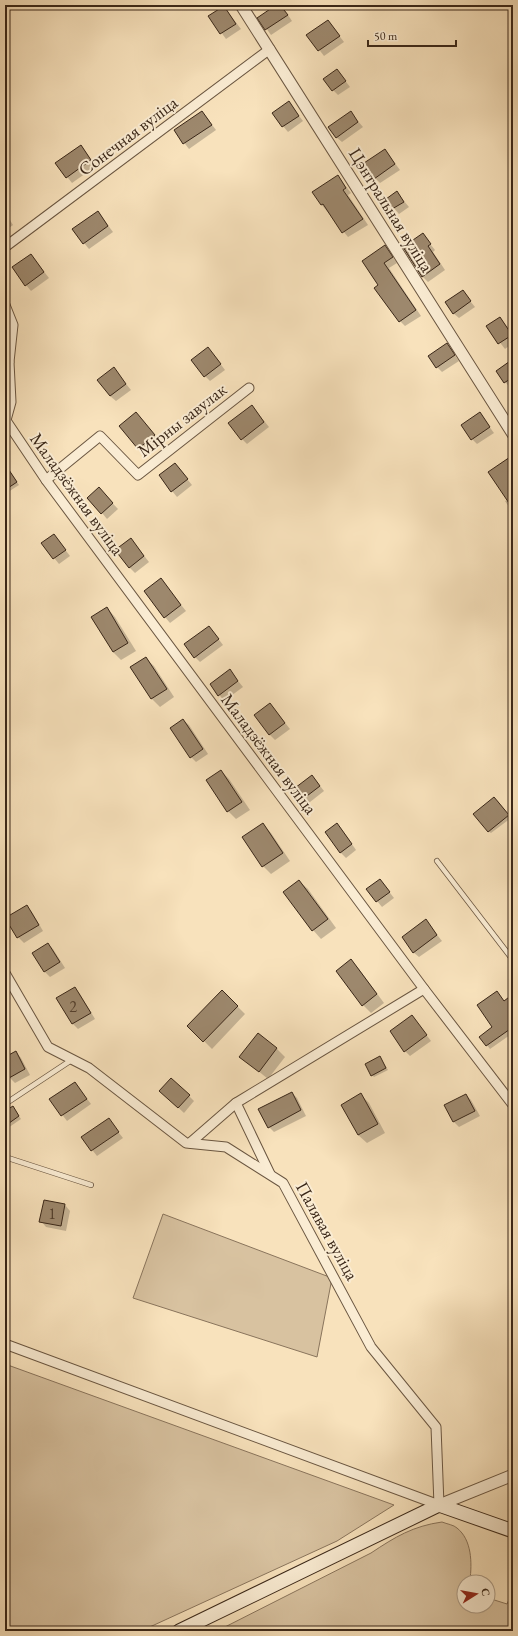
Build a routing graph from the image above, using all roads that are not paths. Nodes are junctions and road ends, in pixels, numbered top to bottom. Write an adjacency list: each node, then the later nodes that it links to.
1 (241, 5): 2 (street, Цэнтральная вуліца)
2 (270, 50): 3 (street, Сонечная вуліца); 8 (street, Цэнтральная вуліца)
3 (5, 247)
4 (5, 305): 5 (street)
5 (7, 364): 7 (street)
6 (249, 388): 9 (street, Мірны завулак)
7 (6, 420): 9 (street, Маладзёжная вуліца)
8 (513, 434)
9 (46, 480): 13 (street, Маладзёжная вуліца)
10 (437, 861): 11 (lane)
11 (513, 960)
12 (5, 973): 14 (street, Палявая вуліца)
13 (424, 989): 15 (street); 17 (street, Маладзёжная вуліца)
14 (73, 1059): 16 (lane); 18 (street, Палявая вуліца)
15 (236, 1103): 18 (street); 20 (street)
16 (5, 1104)
17 (513, 1105)
18 (190, 1143): 20 (street, Палявая вуліца)
19 (5, 1157): 21 (lane)
20 (270, 1174): 24 (street, Палявая вуліца)
21 (91, 1185)
22 (5, 1344): 24 (street)
23 (513, 1475): 24 (street)
24 (439, 1505): 25 (main road); 26 (main road)
25 (513, 1531)
26 (179, 1631)

